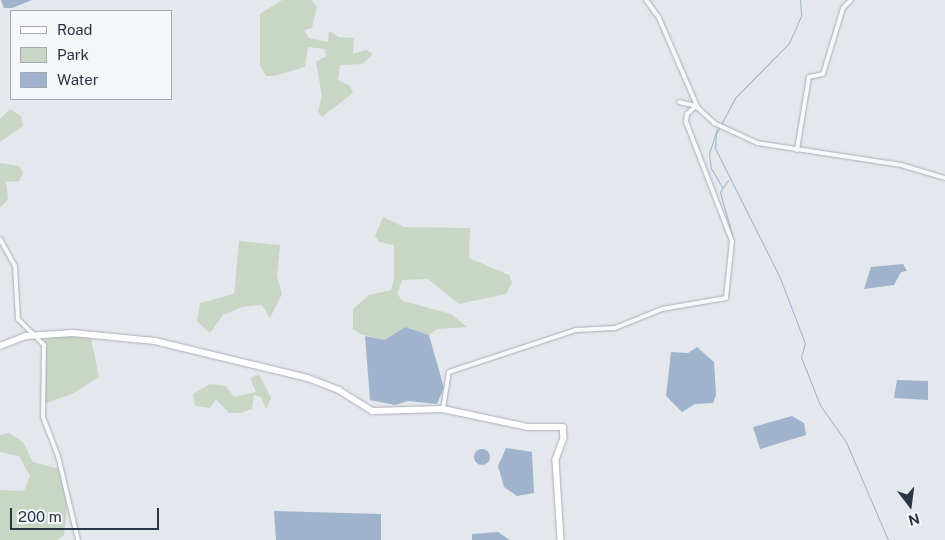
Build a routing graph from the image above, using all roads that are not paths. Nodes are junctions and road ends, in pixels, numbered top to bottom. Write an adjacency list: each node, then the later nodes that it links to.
1 (646, 0): 4 (street)
2 (851, 0): 5 (street)
3 (679, 102): 4 (street)
4 (697, 107): 5 (street); 10 (street)
5 (797, 150): 6 (street)
6 (945, 178)
7 (0, 239): 8 (street)
8 (36, 336): 9 (street); 10 (street); 11 (street)
9 (0, 346)
10 (443, 409): 12 (street)
11 (78, 540)
12 (561, 540)

